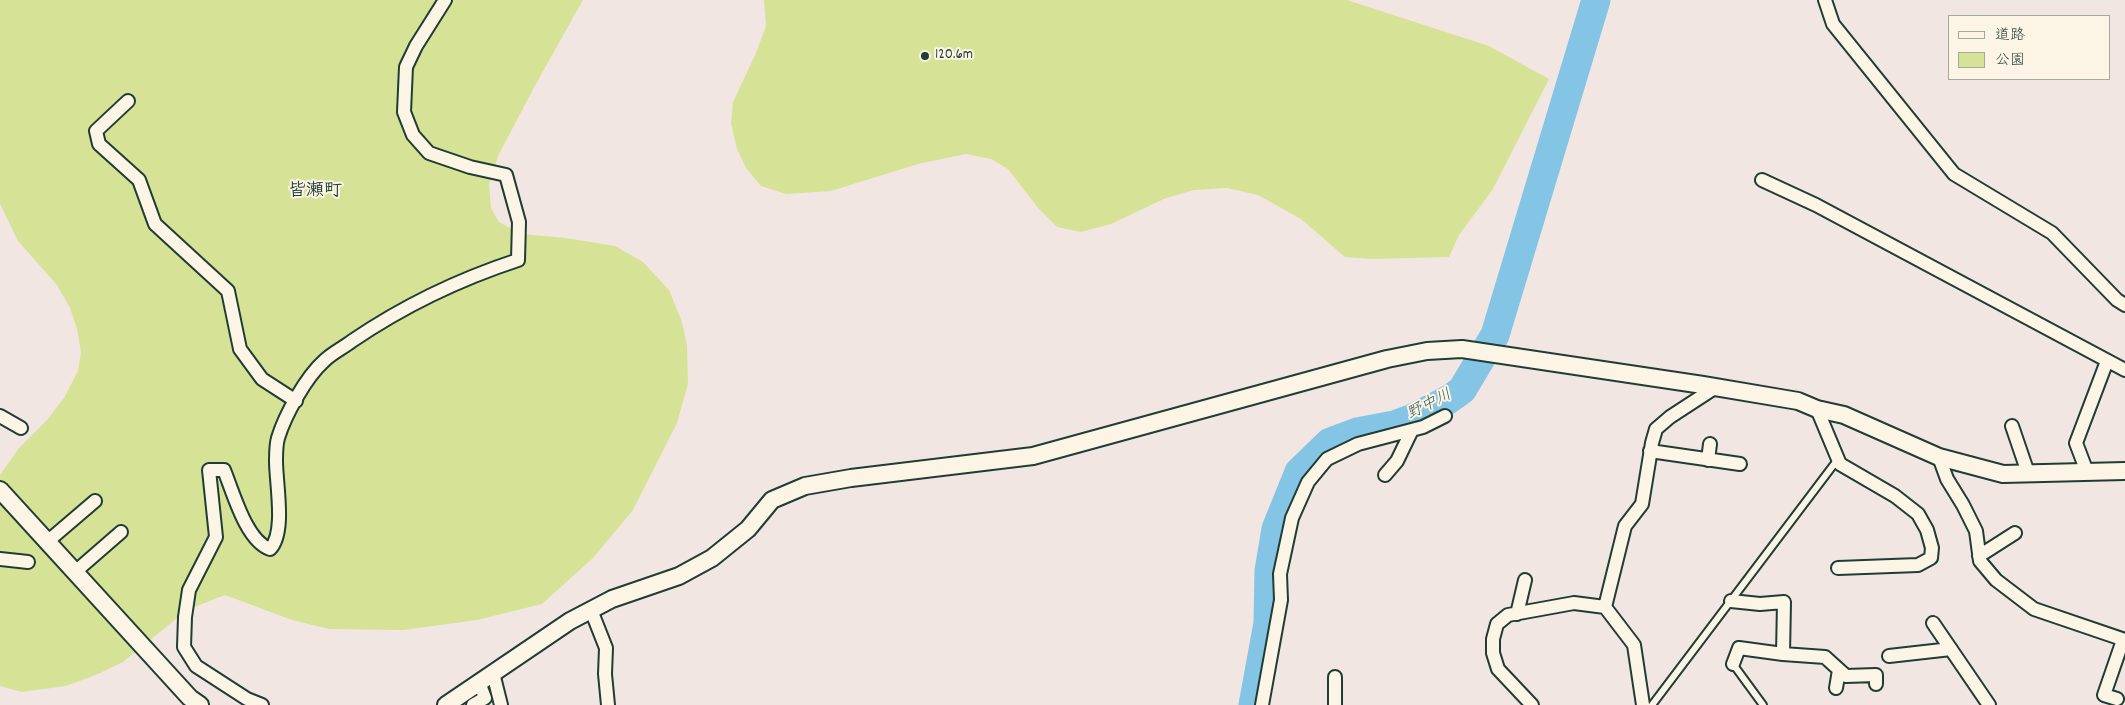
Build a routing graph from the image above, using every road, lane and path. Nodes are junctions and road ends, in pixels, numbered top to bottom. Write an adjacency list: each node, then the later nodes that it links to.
1 (445, 0): 9 (street)
2 (1824, 0): 5 (street)
3 (128, 101): 9 (street)
4 (1762, 180): 6 (street)
5 (2125, 305)
6 (2107, 361): 7 (street); 23 (street)
7 (2125, 370)
8 (1716, 387): 10 (street); 17 (street); 39 (street)
9 (296, 401): 54 (street)
10 (1817, 409): 18 (street); 20 (street)
11 (0, 416): 14 (street)
12 (1445, 416): 15 (street)
13 (2012, 426): 24 (street)
14 (20, 428)
15 (1412, 430): 25 (street); 59 (street)
16 (1710, 444): 19 (street)
17 (1650, 452): 19 (street); 38 (street)
18 (1939, 457): 24 (street); 31 (street)
19 (1708, 460): 21 (street)
20 (1838, 460): 34 (street); 37 (lane)
21 (1740, 464)
22 (2125, 471): 23 (street)
23 (2087, 472): 24 (street)
24 (2028, 473)
25 (1385, 475)
26 (0, 490): 30 (street)
27 (95, 501): 30 (street)
28 (121, 532): 35 (street)
29 (2015, 533): 31 (street)
30 (48, 542): 35 (street)
31 (1979, 556): 42 (street)
32 (0, 559): 33 (street)
33 (28, 562)
34 (1838, 568)
35 (75, 572): 53 (street)
36 (1525, 580): 40 (street)
37 (1731, 601): 44 (street); 63 (lane)
38 (1605, 607): 40 (street); 62 (street)
39 (591, 610): 49 (street); 58 (street)
40 (1517, 614): 61 (street)
41 (1934, 623): 43 (street)
42 (2124, 640): 52 (street)
43 (1951, 648): 45 (street); 65 (street)
44 (1783, 654): 46 (street); 47 (street)
45 (1889, 656)
46 (1733, 664): 64 (lane)
47 (1839, 670): 50 (street); 51 (street)
48 (1335, 677): 60 (street)
49 (486, 678): 55 (street); 56 (street); 57 (street)
50 (1876, 684)
51 (1836, 688)
52 (2117, 699)
53 (200, 705)
54 (262, 705)
55 (446, 705)
56 (472, 705)
57 (501, 705)
58 (608, 705)
59 (1262, 705)
60 (1335, 705)
61 (1532, 705)
62 (1643, 705)
63 (1652, 705)
64 (1763, 705)
65 (1989, 705)

